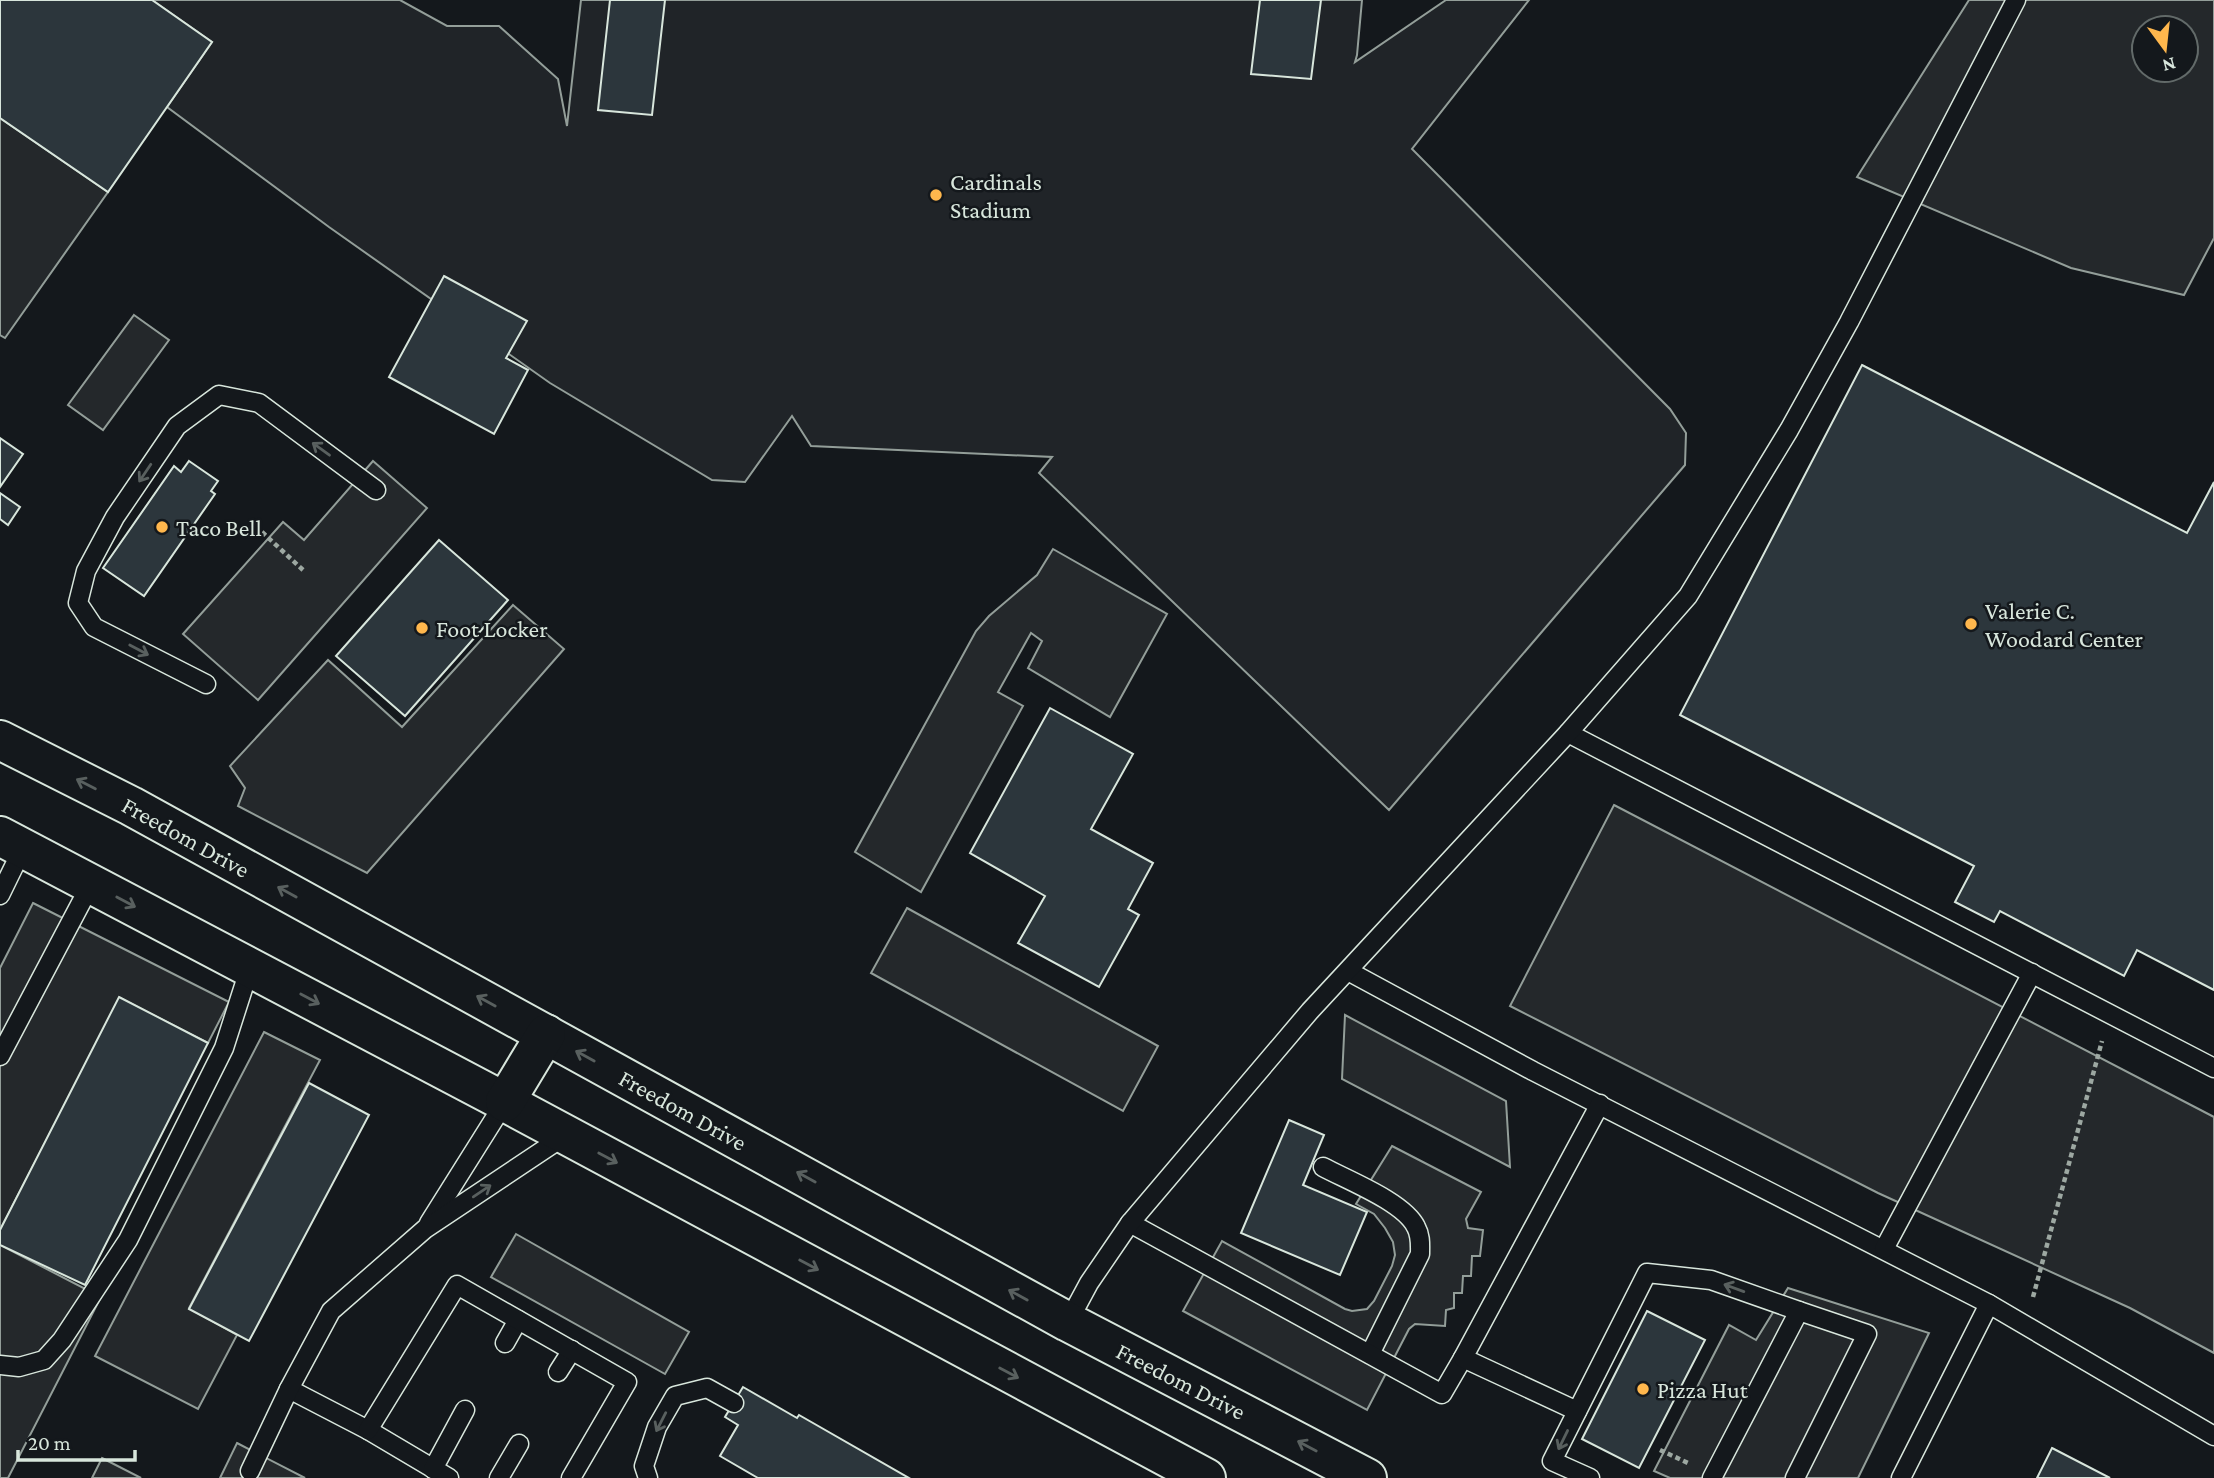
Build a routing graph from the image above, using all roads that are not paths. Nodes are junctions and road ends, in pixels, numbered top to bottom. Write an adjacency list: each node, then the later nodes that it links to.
1 (2016, 0): 4 (lane)
2 (376, 490): 3 (lane, one-way to 3)
3 (206, 684)
4 (1569, 733): 10 (lane); 11 (lane)
5 (0, 740): 12 (main road, Freedom Drive, one-way to 5)
6 (11, 842): 7 (main road); 8 (lane)
7 (91, 884): 9 (main road, one-way to 9); 13 (lane)
8 (0, 895)
9 (250, 967): 15 (main road, one-way to 15); 30 (lane)
10 (1348, 971): 16 (lane); 19 (lane)
11 (2032, 973): 14 (lane); 21 (lane)
12 (546, 1034): 15 (main road); 25 (main road, Freedom Drive, one-way to 12)
13 (0, 1056)
14 (2214, 1068)
15 (505, 1102): 17 (main road); 20 (lane)
16 (1600, 1104): 21 (lane); 29 (lane)
17 (566, 1135): 20 (lane, one-way to 17); 45 (main road, one-way to 45)
18 (1322, 1167): 28 (lane)
19 (1130, 1223): 25 (lane); 28 (lane)
20 (425, 1229): 32 (lane)
21 (1884, 1249): 22 (lane)
22 (1989, 1304): 37 (lane); 50 (lane)
23 (1799, 1311): 35 (lane, one-way to 35); 48 (lane); 49 (lane)
24 (518, 1320): 26 (lane); 27 (lane); 36 (lane)
25 (1068, 1322): 46 (main road, Freedom Drive, one-way to 25)
26 (505, 1343)
27 (572, 1350): 31 (lane); 43 (lane)
28 (1370, 1354): 29 (lane)
29 (1462, 1358): 35 (lane)
30 (0, 1365)
31 (558, 1372)
32 (289, 1389): 36 (lane); 40 (lane)
33 (734, 1403): 44 (lane, one-way to 44)
34 (465, 1410): 39 (lane)
35 (1577, 1411): 47 (lane, one-way to 47)
36 (368, 1430): 39 (lane)
37 (2214, 1436)
38 (519, 1444): 42 (lane)
39 (433, 1469): 41 (lane)
40 (250, 1471)
41 (449, 1478)
42 (499, 1478)
43 (571, 1478)
44 (648, 1478)
45 (1206, 1478)
46 (1367, 1478)
47 (1590, 1478)
48 (1712, 1478)
49 (1796, 1478)
50 (1901, 1478)

